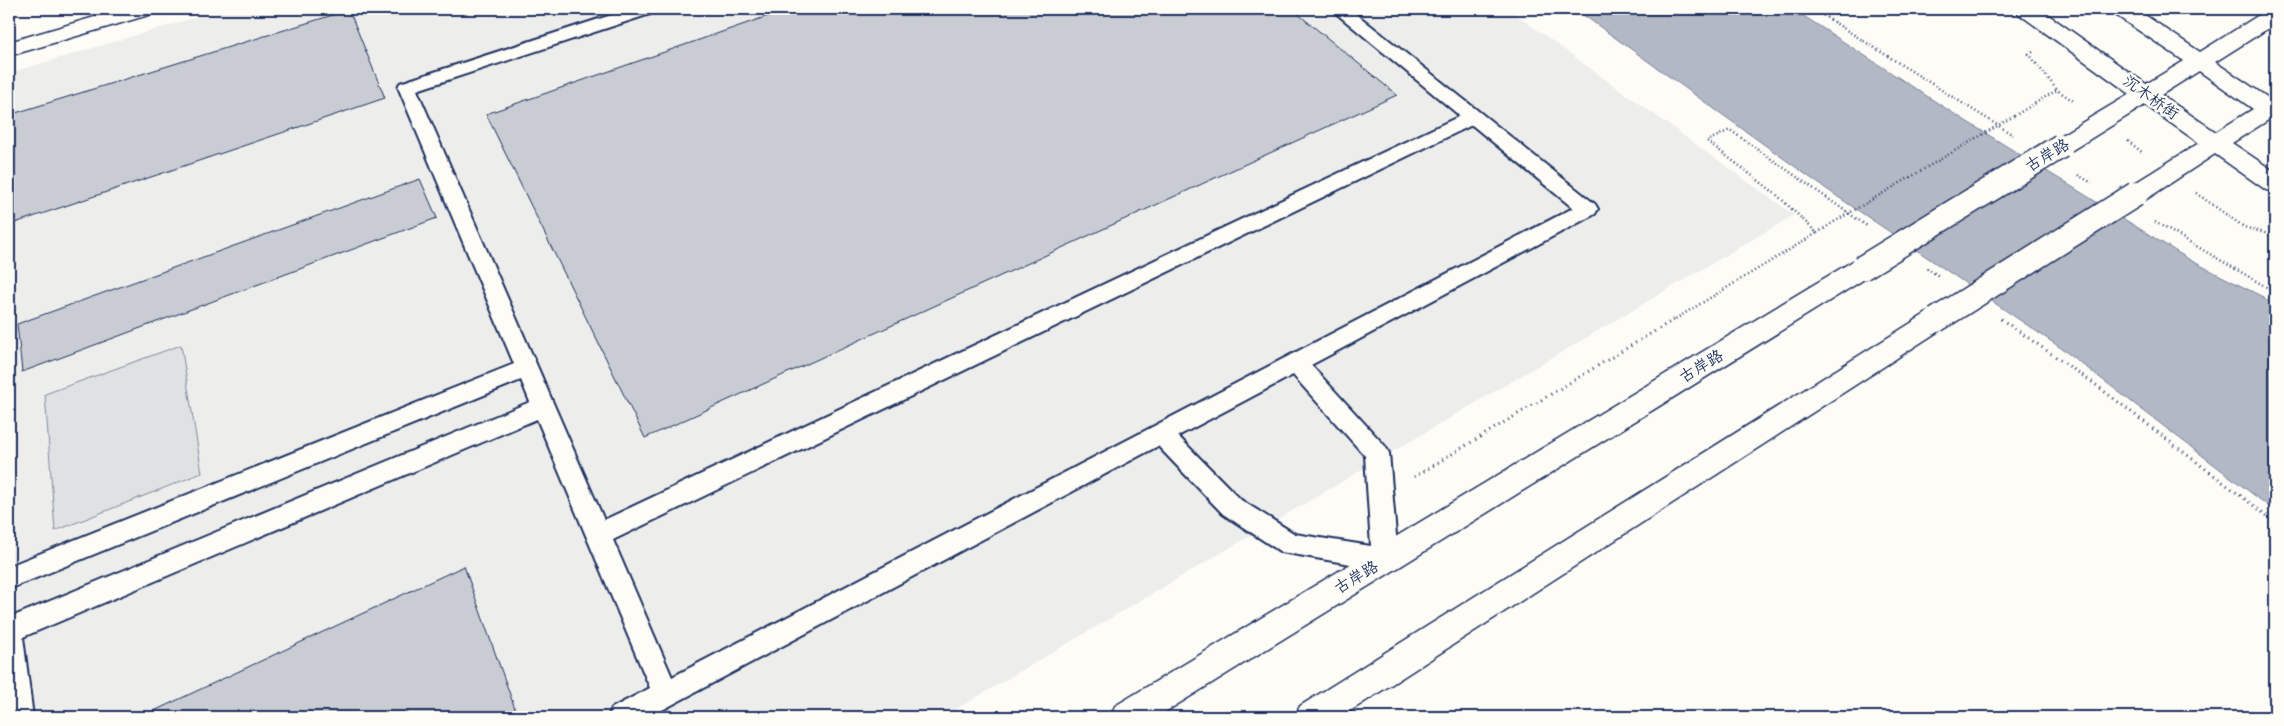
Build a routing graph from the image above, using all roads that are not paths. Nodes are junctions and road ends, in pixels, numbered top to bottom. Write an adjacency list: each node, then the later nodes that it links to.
1 (144, 9): 7 (street)
2 (647, 9): 15 (lane)
3 (1340, 9): 11 (lane)
4 (2027, 9): 9 (street, 沉木桥街)
5 (2122, 9): 8 (street)
6 (2275, 15): 8 (street, 古岸路)
7 (9, 49)
8 (2200, 61): 9 (street, 古岸路); 10 (street)
9 (2146, 94): 12 (street, 沉木桥街); 19 (street, 古岸路, bridge)
10 (2273, 109): 12 (street)
11 (1474, 117): 14 (lane); 18 (lane)
12 (2217, 142): 13 (street, 沉木桥街); 26 (street, bridge)
13 (2275, 184)
14 (1295, 362): 17 (lane); 19 (lane)
15 (526, 368): 16 (lane); 20 (lane)
16 (543, 406): 18 (lane); 21 (lane)
17 (1162, 434): 19 (lane); 22 (lane)
18 (598, 535): 22 (lane)
19 (1385, 559): 25 (street, 古岸路)
20 (9, 578)
21 (9, 630): 23 (lane)
22 (666, 694): 24 (lane)
23 (19, 717)
24 (622, 717)
25 (1127, 717)
26 (1312, 717)

